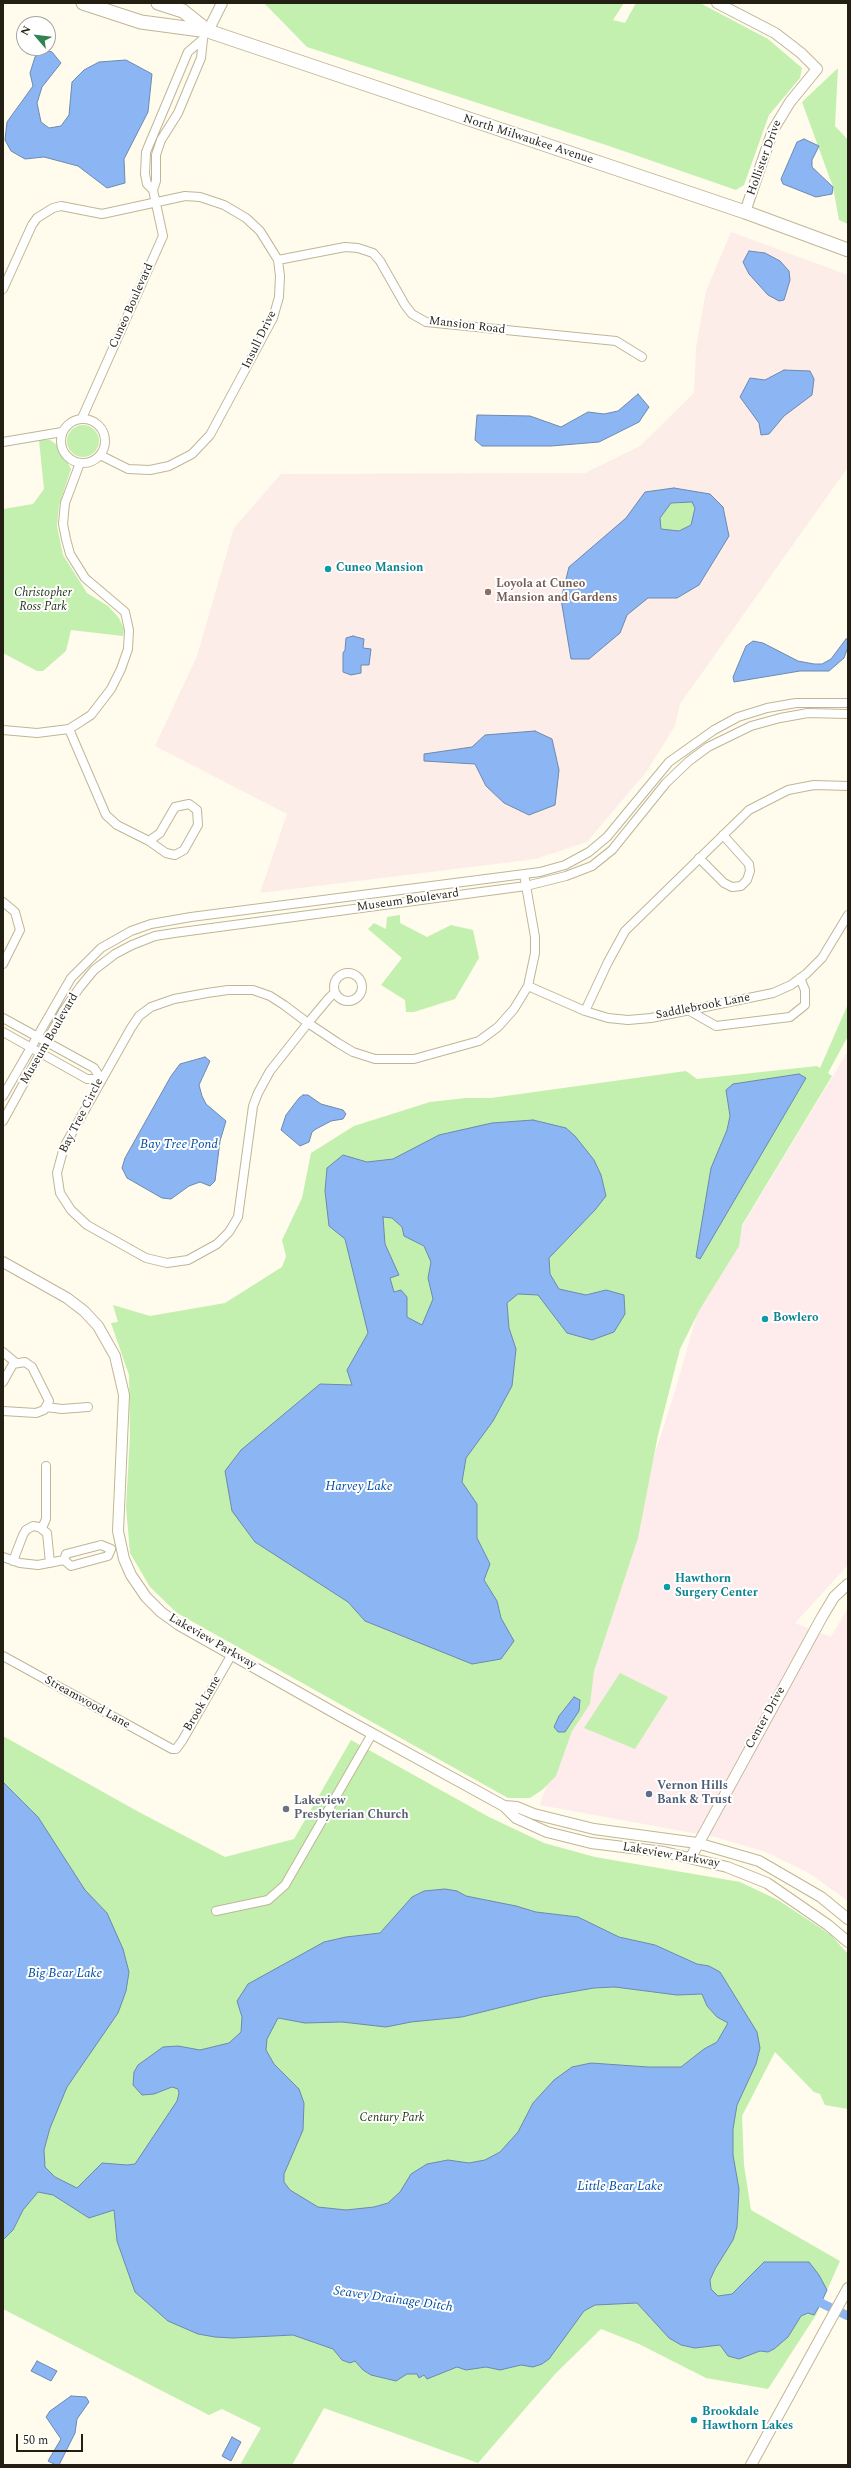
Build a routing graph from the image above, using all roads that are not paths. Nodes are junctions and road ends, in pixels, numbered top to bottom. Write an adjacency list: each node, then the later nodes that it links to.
1 (83, 3): 5 (main road)
2 (158, 3): 5 (main road)
3 (222, 3): 5 (street)
4 (717, 3): 10 (street, Hollister Drive)
5 (206, 35): 6 (street, Cuneo Boulevard); 7 (street, Cuneo Boulevard); 10 (main road, North Milwaukee Avenue)
6 (158, 124): 7 (street); 8 (street, Cuneo Boulevard)
7 (168, 129): 8 (street, Cuneo Boulevard)
8 (153, 190): 9 (street, Cuneo Boulevard)
9 (157, 204): 12 (street, Insull Drive); 13 (street, Insull Drive); 15 (street, Cuneo Boulevard)
10 (745, 212): 11 (main road, North Milwaukee Avenue)
11 (848, 250)
12 (278, 260): 14 (street, Mansion Road); 18 (street, Insull Drive)
13 (3, 290)
14 (642, 357)
15 (82, 418): 16 (street); 18 (street)
16 (62, 432): 17 (street); 19 (street)
17 (3, 442)
18 (100, 455): 19 (street)
19 (80, 463): 22 (street)
20 (848, 703): 28 (street, Museum Boulevard)
21 (848, 714): 29 (street, Museum Boulevard)
22 (69, 729): 23 (street); 26 (street)
23 (3, 730)
24 (848, 786): 25 (street)
25 (724, 835): 27 (street); 27 (street)
26 (149, 841): 26 (street)
27 (699, 858): 37 (street)
28 (524, 874): 29 (street, Bay Tree Circle); 41 (street, Museum Boulevard)
29 (526, 886): 34 (street, Bay Tree Circle); 42 (street, Museum Boulevard)
30 (3, 902): 32 (street)
31 (848, 915): 33 (street, Saddlebrook Lane)
32 (3, 964)
33 (800, 978): 36 (street, Saddlebrook Lane); 36 (street)
34 (528, 986): 37 (street, Saddlebrook Lane); 39 (street, Bay Tree Circle)
35 (335, 992): 39 (street)
36 (688, 1010): 37 (street, Saddlebrook Lane)
37 (585, 1011)
38 (3, 1018): 41 (street)
39 (308, 1023): 45 (street, Bay Tree Circle); 45 (street, Bay Tree Circle)
40 (3, 1032): 43 (street)
41 (37, 1037): 42 (street); 43 (street, Museum Boulevard)
42 (47, 1042): 44 (street, Museum Boulevard); 45 (street)
43 (31, 1048): 44 (street); 46 (street, Museum Boulevard)
44 (41, 1053): 45 (street); 47 (street, Museum Boulevard)
45 (101, 1079)
46 (3, 1096)
47 (3, 1120)
48 (3, 1262): 57 (street, Lakeview Parkway)
49 (3, 1352): 50 (street)
50 (16, 1363): 51 (street); 52 (street)
51 (3, 1382)
52 (46, 1407): 53 (street); 54 (street)
53 (88, 1407)
54 (3, 1411)
55 (46, 1466): 56 (street)
56 (42, 1528): 60 (street); 61 (street)
57 (116, 1547): 59 (street); 59 (street); 63 (street, Lakeview Parkway)
58 (3, 1558): 60 (street)
59 (64, 1560): 61 (street)
60 (13, 1561): 61 (street)
61 (50, 1563)
62 (848, 1584): 68 (street, Center Drive)
63 (232, 1654): 65 (street, Lakeview Parkway); 66 (street, Brook Lane)
64 (3, 1656): 66 (street, Streamwood Lane)
65 (372, 1734): 67 (street, Lakeview Parkway); 70 (street)
66 (172, 1749)
67 (504, 1806): 68 (street, Lakeview Parkway); 69 (street, Lakeview Parkway)
68 (697, 1843): 69 (street, Center Drive); 71 (street, Lakeview Parkway)
69 (691, 1857): 72 (street, Lakeview Parkway)
70 (216, 1911)
71 (848, 1919)
72 (848, 1942)
73 (848, 2288): 74 (street)
74 (751, 2465)

